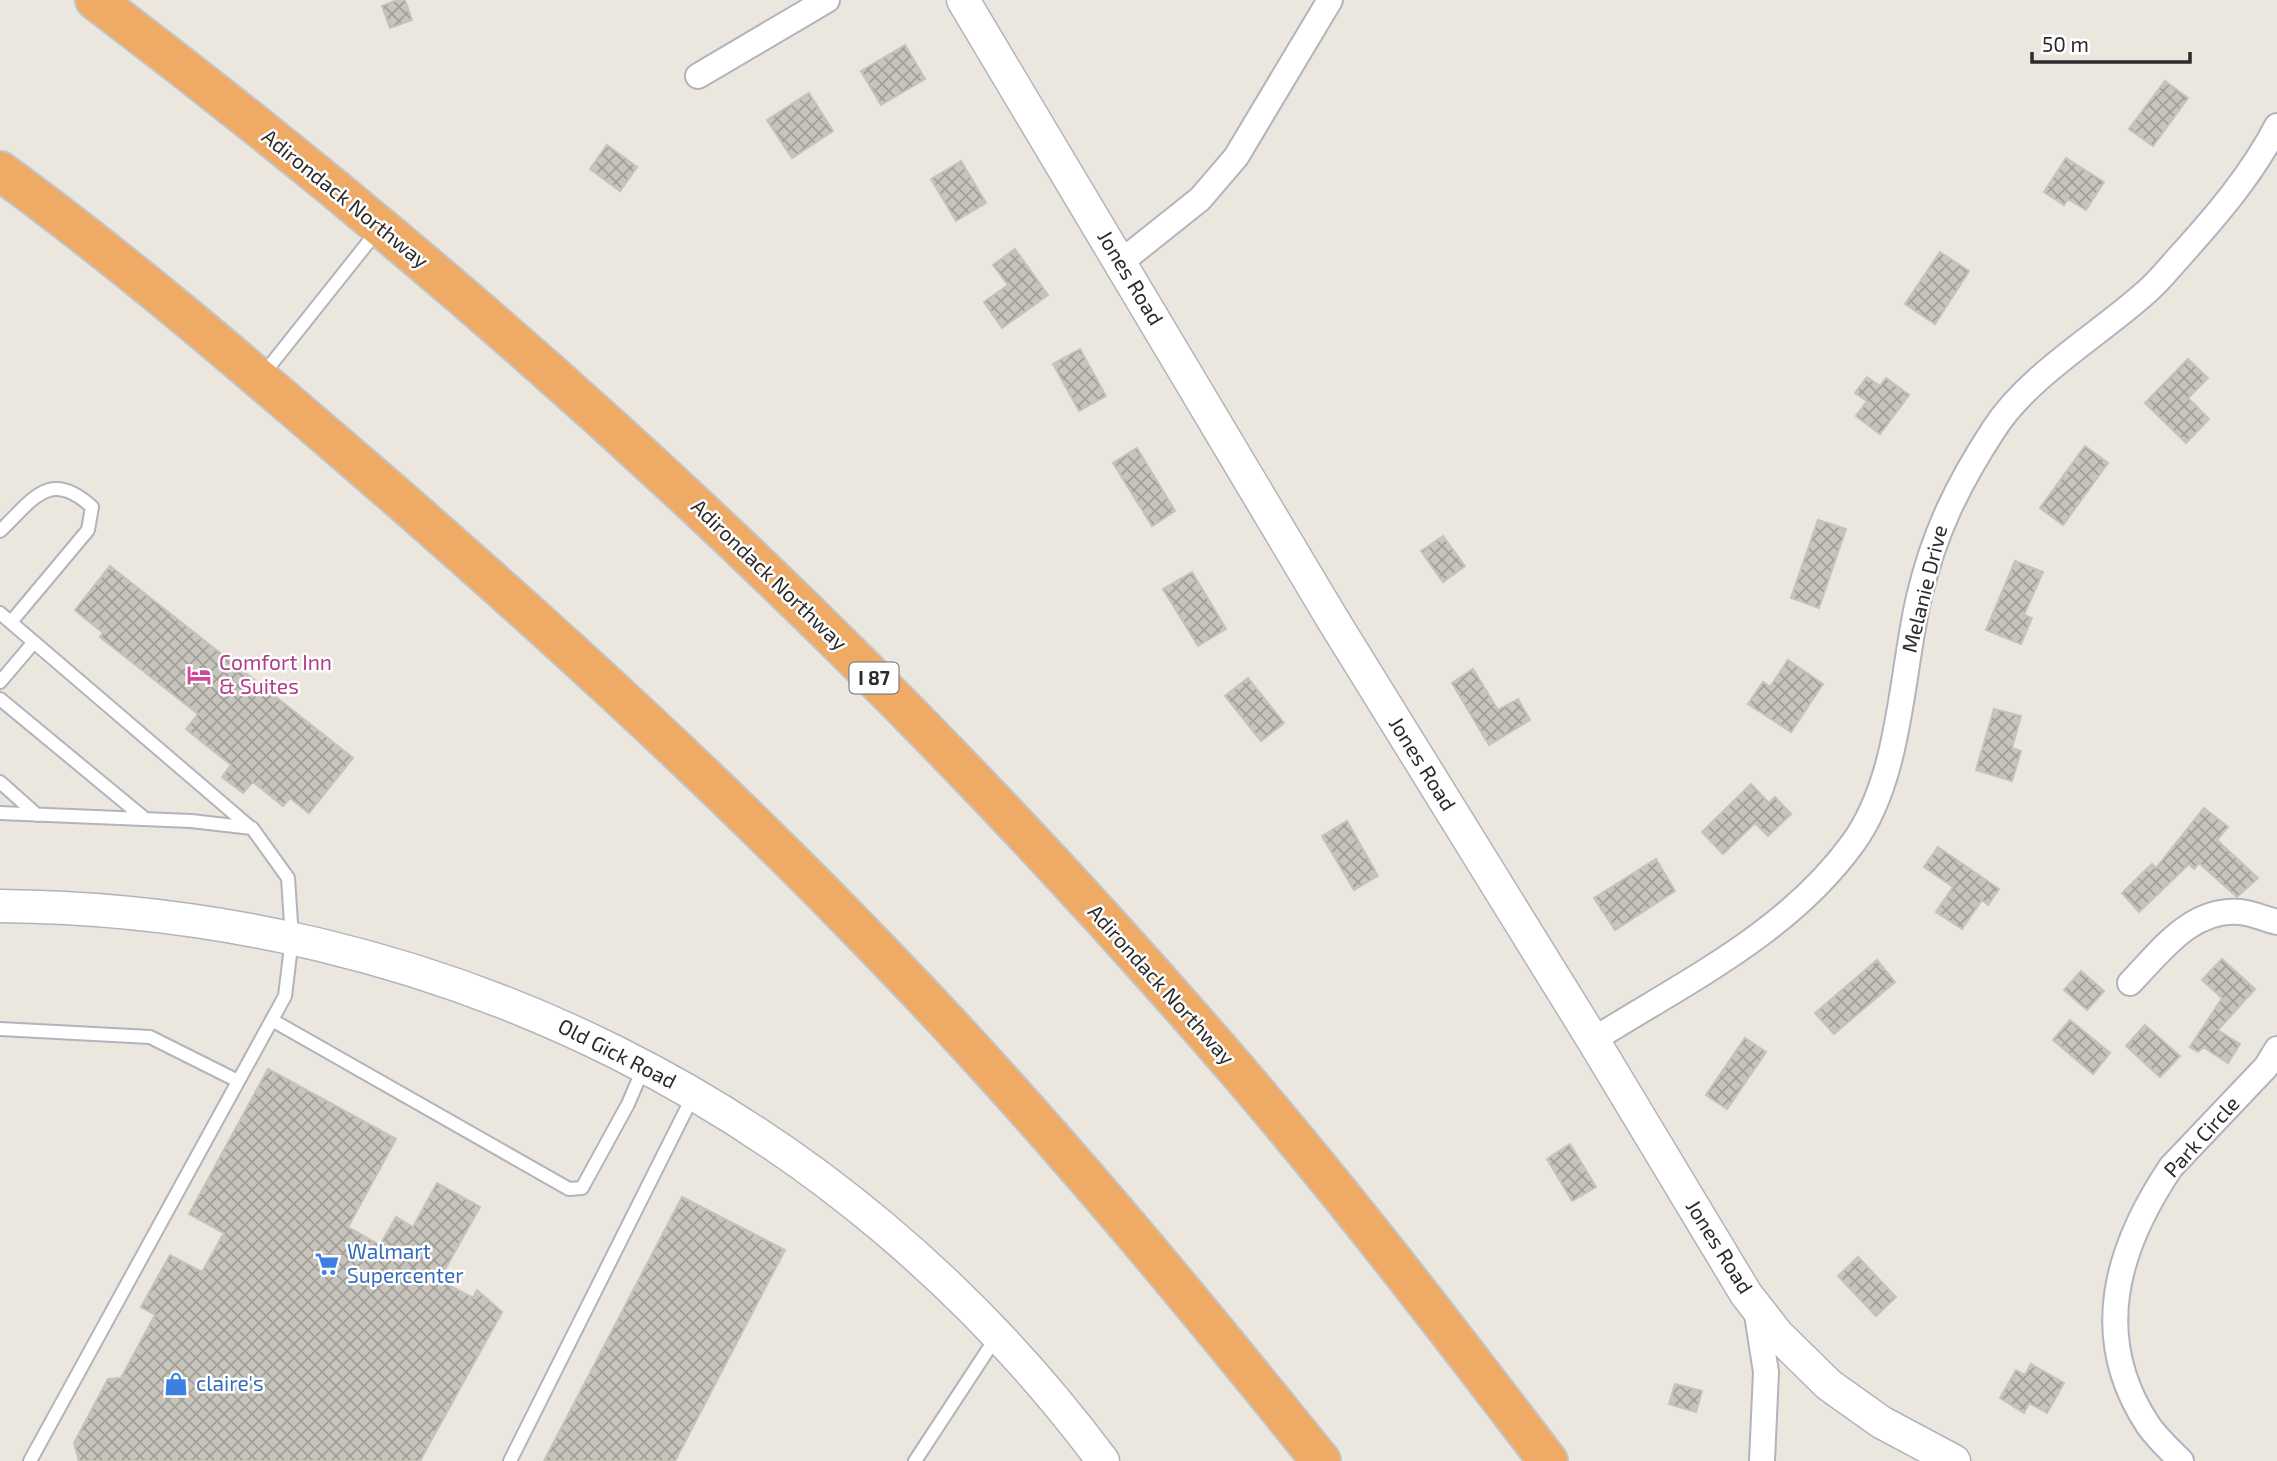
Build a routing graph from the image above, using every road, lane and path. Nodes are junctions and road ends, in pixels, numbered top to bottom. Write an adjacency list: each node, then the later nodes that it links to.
1 (95, 0): 8 (highway, Adirondack Northway / I 87)
2 (827, 0): 5 (street)
3 (964, 0): 9 (street, Jones Road)
4 (1330, 0): 9 (street)
5 (698, 76)
6 (2277, 126): 28 (street, Melanie Drive)
7 (0, 171): 10 (highway)
8 (380, 226): 10 (lane); 40 (highway, Adirondack Northway / I 87)
9 (1121, 262): 28 (street, Jones Road)
10 (260, 378): 39 (highway)
11 (0, 531): 13 (lane)
12 (0, 613): 13 (lane)
13 (11, 622): 14 (lane)
14 (34, 642): 15 (lane); 21 (lane)
15 (0, 682)
16 (0, 699): 20 (lane)
17 (0, 782): 19 (lane)
18 (0, 813): 19 (lane)
19 (37, 814): 20 (lane)
20 (144, 819): 21 (lane)
21 (251, 828): 24 (lane)
22 (0, 906): 24 (street, Old Gick Road)
23 (2277, 922): 25 (street)
24 (292, 938): 26 (lane); 30 (street, Old Gick Road)
25 (2130, 983)
26 (272, 1020): 30 (lane); 31 (lane)
27 (0, 1029): 31 (lane)
28 (1593, 1040): 33 (street, Jones Road)
29 (2277, 1049): 43 (street, Park Circle)
30 (644, 1065): 32 (street, Old Gick Road)
31 (238, 1081): 35 (lane)
32 (694, 1093): 34 (street, Old Gick Road); 36 (lane)
33 (1756, 1307): 41 (street); 42 (street, Jones Road)
34 (997, 1336): 37 (lane); 38 (street, Old Gick Road)
35 (30, 1461)
36 (510, 1461)
37 (915, 1461)
38 (1103, 1461)
39 (1321, 1461)
40 (1548, 1461)
41 (1762, 1461)
42 (1954, 1461)
43 (2181, 1461)

